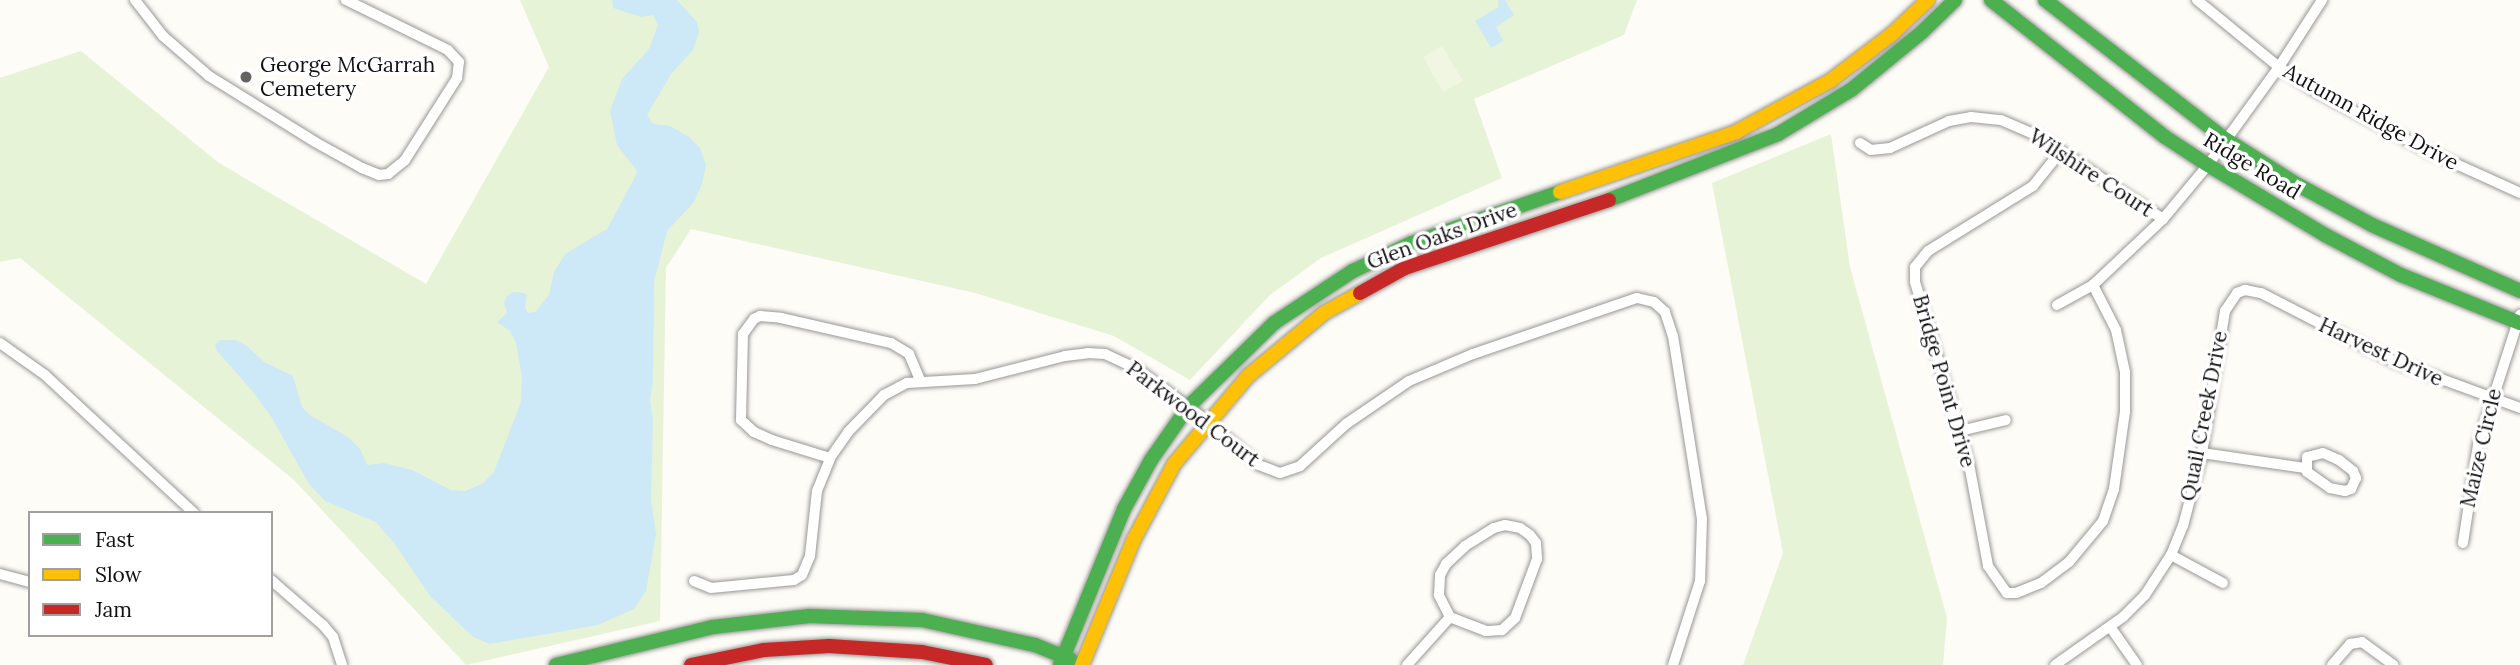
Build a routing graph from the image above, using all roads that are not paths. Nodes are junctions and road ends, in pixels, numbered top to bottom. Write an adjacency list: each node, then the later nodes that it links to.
1 (135, 0): 2 (street)
2 (346, 0)
3 (1928, 0): 10 (street, Glen Oaks Drive)
4 (1955, 0): 14 (street, Glen Oaks Drive)
5 (1990, 0): 15 (street, Ridge Road)
6 (2045, 0): 11 (street, Ridge Road)
7 (2197, 0): 9 (street, Autumn Ridge Drive)
8 (2322, 0): 9 (street)
9 (2279, 67): 11 (street); 16 (street, Autumn Ridge Drive)
10 (1722, 137): 14 (street); 26 (street, Glen Oaks Drive)
11 (2225, 138): 15 (street); 20 (street, Ridge Road)
12 (1860, 143): 13 (street, Wilshire Court)
13 (2061, 151): 17 (street, Wilshire Court); 30 (street, Bridge Point Drive)
14 (1729, 153): 29 (street, Glen Oaks Drive)
15 (2208, 165): 17 (street); 22 (street, Ridge Road)
16 (2520, 193)
17 (2163, 219): 18 (street)
18 (2093, 285): 21 (street); 30 (street, Bridge Point Drive)
19 (2245, 290): 25 (street, Harvest Drive); 31 (street, Quail Creek Drive)
20 (2520, 292)
21 (2057, 304)
22 (2519, 320): 25 (street, Maize Circle)
23 (0, 343): 34 (street)
24 (921, 382): 26 (street, Parkwood Court); 32 (street, Parkwood Court); 32 (street)
25 (2491, 398): 27 (street, Harvest Drive); 35 (street, Maize Circle)
26 (1188, 407): 29 (street, Parkwood Court); 44 (street, Glen Oaks Drive)
27 (2520, 408)
28 (2006, 419): 30 (street)
29 (1207, 421): 49 (street, Glen Oaks Drive); 51 (street, Parkwood Court)
30 (1960, 431)
31 (2202, 453): 33 (street); 36 (street, Quail Creek Drive)
32 (830, 458): 40 (street, Parkwood Court)
33 (2305, 468): 33 (street)
34 (192, 511)
35 (2463, 543)
36 (2171, 555): 41 (street); 43 (street, Quail Creek Drive)
37 (0, 574): 38 (street)
38 (28, 581)
39 (273, 582): 45 (street)
40 (694, 582)
41 (2223, 583)
42 (1450, 617): 42 (street); 50 (street)
43 (2111, 628): 52 (street, Quail Creek Drive); 53 (street)
44 (1061, 660): 46 (street); 49 (street)
45 (342, 665)
46 (556, 665)
47 (691, 665): 48 (street)
48 (986, 665)
49 (1083, 665)
50 (1407, 665)
51 (1673, 665)
52 (2055, 665)
53 (2137, 665)
54 (2332, 665): 55 (street)
55 (2394, 665)

